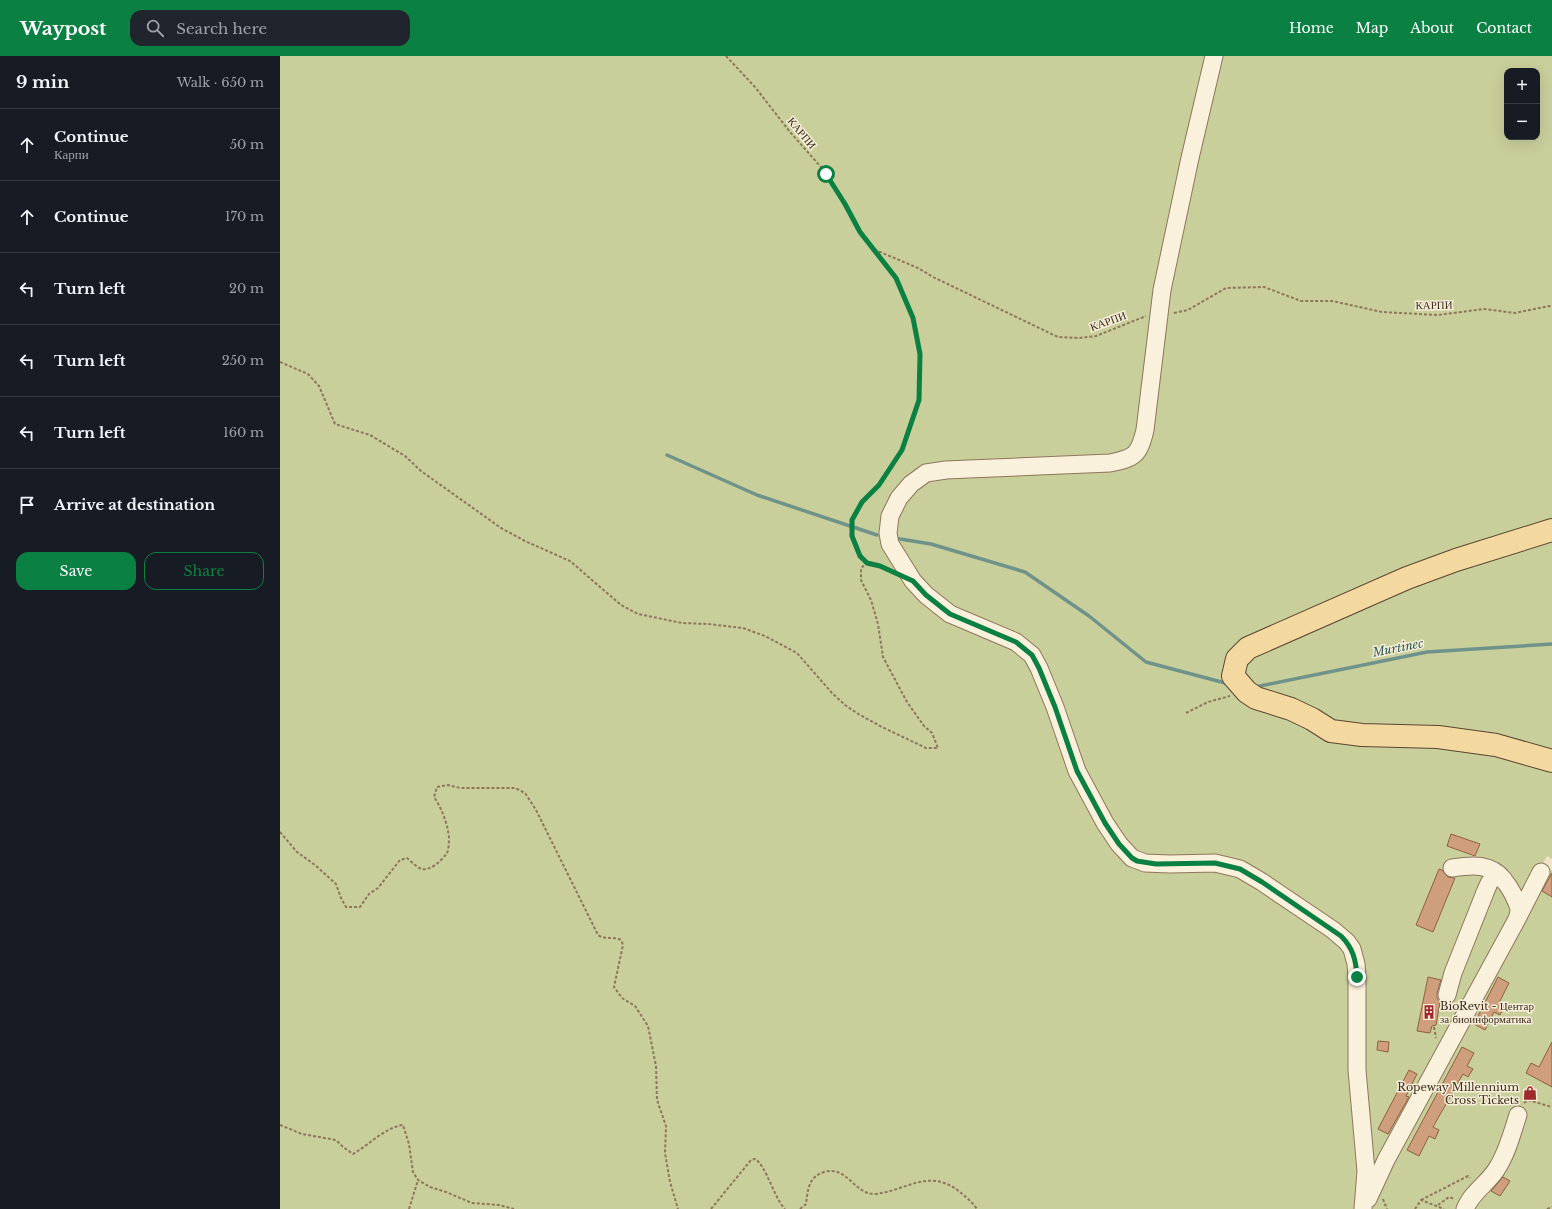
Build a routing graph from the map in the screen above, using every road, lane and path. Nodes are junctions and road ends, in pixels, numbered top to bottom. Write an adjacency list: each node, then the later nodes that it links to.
1 (726, 56): 3 (path, КАРПИ)
2 (1214, 56): 5 (street)
3 (873, 249): 5 (path, КАРПИ); 8 (path)
4 (1552, 307): 5 (path, КАРПИ)
5 (1158, 316): 9 (street)
6 (280, 362): 8 (path)
7 (1552, 530): 10 (main road)
8 (867, 563): 9 (path)
9 (913, 581): 36 (street)
10 (1247, 692): 11 (path); 12 (main road)
11 (1186, 713)
12 (1552, 761)
13 (280, 832): 31 (path)
14 (1452, 868): 16 (street)
15 (1541, 872): 17 (street)
16 (1504, 880): 17 (street); 18 (street)
17 (1517, 919): 36 (street)
18 (1447, 995)
19 (1527, 1100): 20 (path)
20 (1552, 1107)
21 (1518, 1115): 24 (street)
22 (280, 1125): 23 (path)
23 (418, 1180): 29 (path); 30 (path)
24 (1481, 1188): 25 (path); 27 (street)
25 (1420, 1200): 26 (path); 37 (path)
26 (1438, 1205): 27 (path); 38 (path)
27 (1466, 1206)
28 (1551, 1207): 39 (path)
29 (409, 1209)
30 (514, 1209)
31 (678, 1209)
32 (711, 1209): 33 (path)
33 (785, 1209)
34 (800, 1209): 35 (path)
35 (977, 1209)
36 (1364, 1209)
37 (1415, 1209)
38 (1444, 1209)
39 (1547, 1209)

